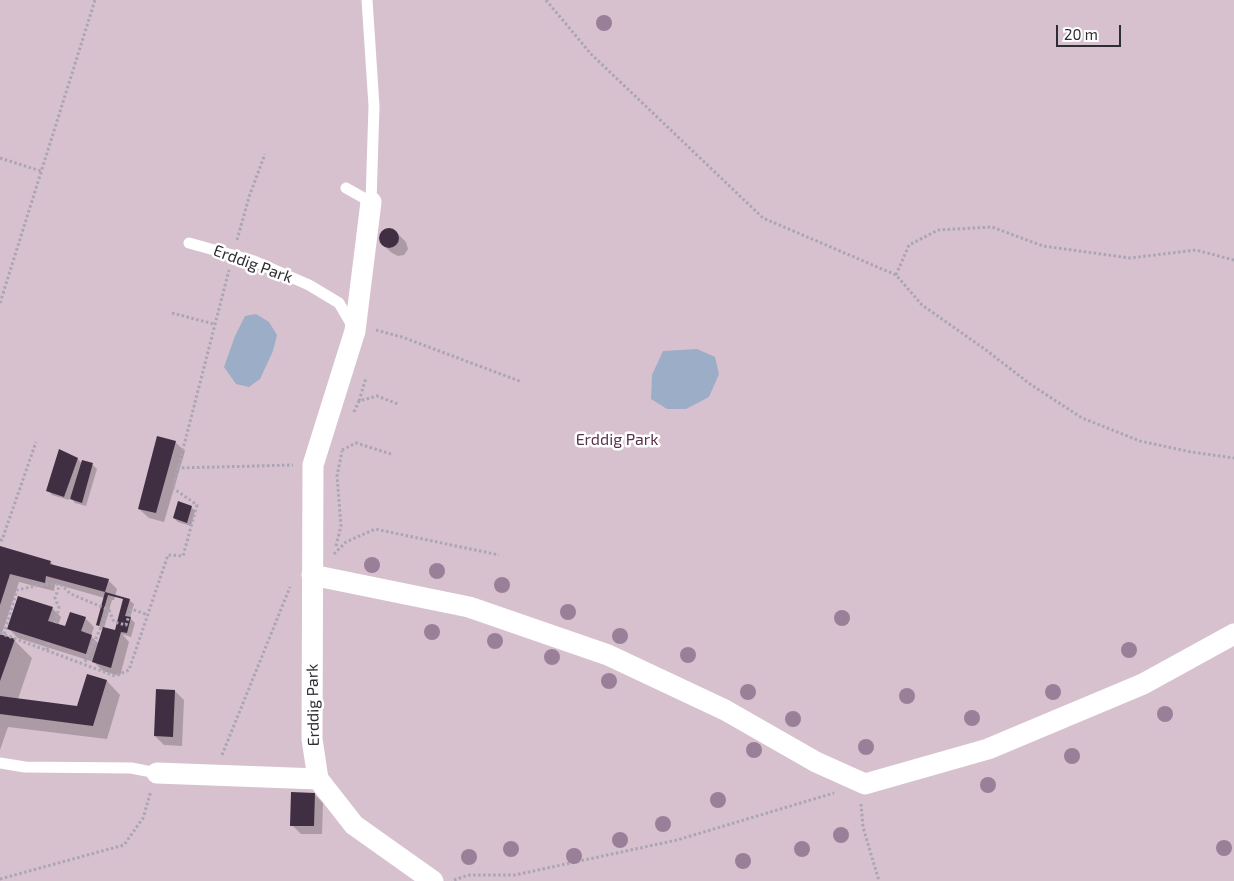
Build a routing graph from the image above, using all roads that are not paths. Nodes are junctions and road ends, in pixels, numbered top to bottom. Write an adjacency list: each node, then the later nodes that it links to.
1 (367, 0): 3 (lane)
2 (346, 188): 3 (lane)
3 (371, 202): 5 (street, Erddig Park)
4 (189, 243): 5 (lane, Erddig Park)
5 (355, 331): 6 (street, Erddig Park)
6 (312, 575): 7 (street); 10 (street, Erddig Park)
7 (1234, 634)
8 (0, 763): 9 (lane)
9 (157, 773): 10 (street)
10 (318, 779): 11 (street, Erddig Park)
11 (433, 881)

